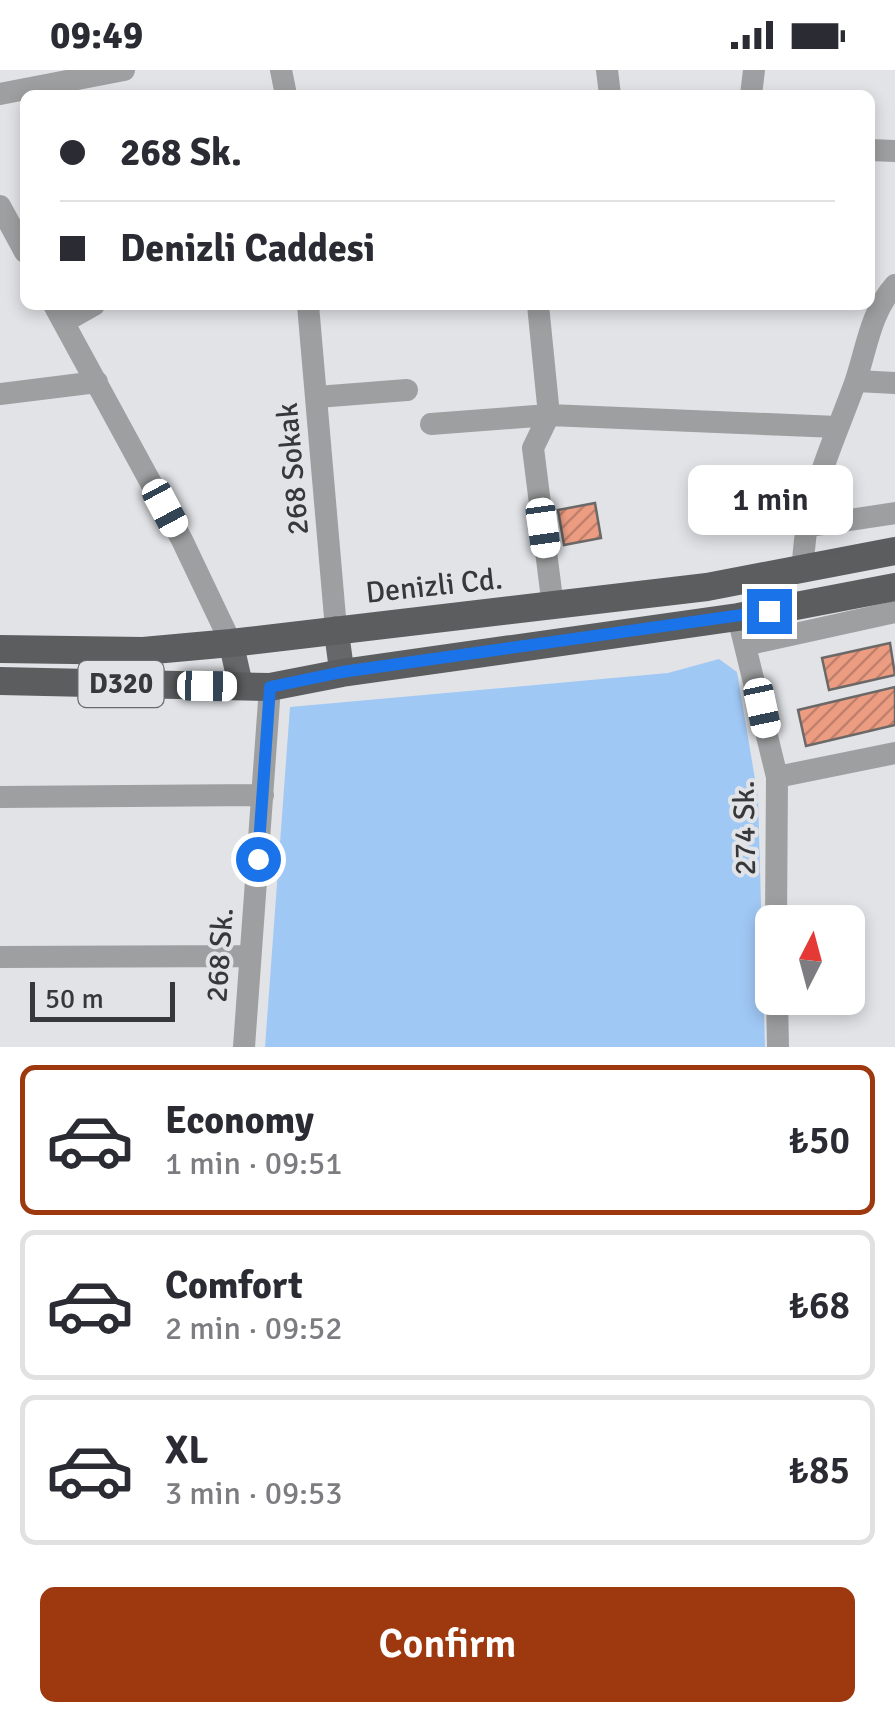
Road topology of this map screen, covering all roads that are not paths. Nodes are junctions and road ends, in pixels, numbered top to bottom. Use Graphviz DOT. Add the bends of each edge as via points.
graph roads {
  1 [pos="124,70"];
  2 [pos="21,90"];
  3 [pos="0,206"];
  4 [pos="20,243"];
  5 [pos="895,284"];
  6 [pos="875,303"];
  7 [pos="308,310"];
  8 [pos="539,310"];
  9 [pos="873,310"];
  10 [pos="59,314"];
  11 [pos="856,381"];
  12 [pos="96,382"];
  13 [pos="895,382"];
  14 [pos="407,390"];
  15 [pos="0,394"];
  16 [pos="317,397"];
  17 [pos="550,415"];
  18 [pos="431,424"];
  19 [pos="837,427"];
  20 [pos="895,513"];
  21 [pos="804,527"];
  22 [pos="895,552"];
  23 [pos="803,567"];
  24 [pos="895,587"];
  25 [pos="553,607"];
  26 [pos="895,612"];
  27 [pos="738,617"];
  28 [pos="336,629"];
  29 [pos="232,642"];
  30 [pos="745,645"];
  31 [pos="0,648"];
  32 [pos="342,672"];
  33 [pos="0,681"];
  34 [pos="241,687"];
  35 [pos="270,687"];
  36 [pos="895,753"];
  37 [pos="777,777"];
  38 [pos="264,795"];
  39 [pos="0,797"];
  40 [pos="776,905"];
  41 [pos="249,956"];
  42 [pos="0,960"];
  43 [pos="777,1015"];
  44 [pos="244,1047"];
  45 [pos="778,1047"];
  1 -- 2 [label="street"];
  3 -- 4 [label="street"];
  5 -- 6 [label="street"];
  7 -- 16 [label="street, 268 Sokak"];
  8 -- 17 [label="street"];
  9 -- 11 [label="street"];
  10 -- 12 [label="street"];
  11 -- 13 [label="street"];
  11 -- 19 [label="street"];
  12 -- 15 [label="street"];
  12 -- 29 [label="street"];
  14 -- 16 [label="street"];
  16 -- 28 [label="street, 268 Sokak"];
  17 -- 18 [label="street"];
  17 -- 19 [label="street"];
  17 -- 25 [label="street" via="533,448"];
  19 -- 21 [label="street"];
  20 -- 21 [label="street"];
  21 -- 23 [label="street"];
  22 -- 23 [label="highway, Denizli Cd."];
  23 -- 25 [label="highway, Denizli Cd."];
  24 -- 27 [label="highway"];
  25 -- 28 [label="highway, Denizli Cd."];
  26 -- 30 [label="street"];
  27 -- 30 [label="street, 274 Sk."];
  27 -- 32 [label="highway"];
  28 -- 29 [label="highway, Denizli Cd."];
  28 -- 32 [label="main road"];
  29 -- 31 [label="highway, D320" via="144,651"];
  29 -- 34 [label="main road"];
  30 -- 37 [label="street, 274 Sk."];
  32 -- 35 [label="highway"];
  33 -- 34 [label="highway, D320"];
  34 -- 35 [label="highway"];
  35 -- 38 [label="street, 268 Sk."];
  36 -- 37 [label="street"];
  37 -- 40 [label="street, 274 Sk."];
  38 -- 39 [label="street"];
  38 -- 41 [label="street, 268 Sk."];
  41 -- 42 [label="street"];
  41 -- 44 [label="street, 268 Sk."];
  43 -- 45 [label="street"];
}
